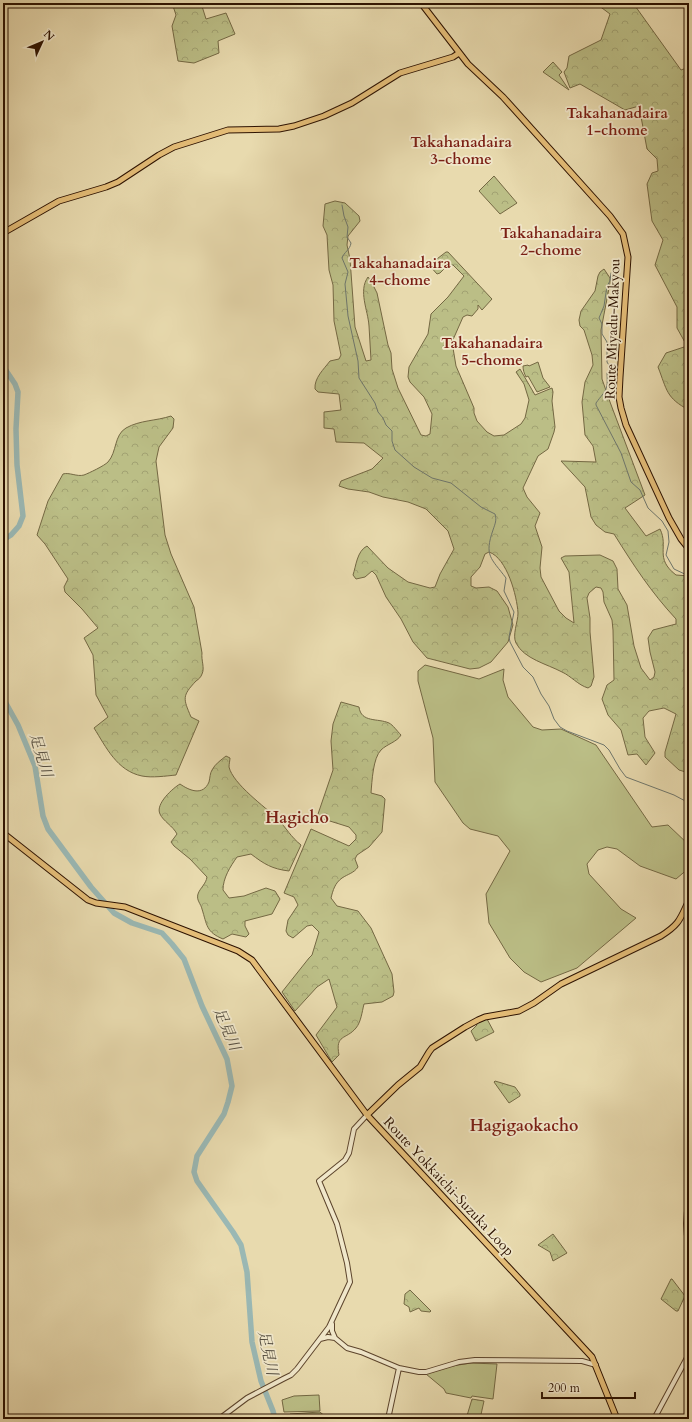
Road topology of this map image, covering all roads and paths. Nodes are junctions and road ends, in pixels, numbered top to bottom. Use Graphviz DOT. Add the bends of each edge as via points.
graph roads {
  1 [pos="421,3"];
  2 [pos="459,53"];
  3 [pos="3,233"];
  4 [pos="689,550"];
  5 [pos="3,833"];
  6 [pos="689,900"];
  7 [pos="367,1115"];
  8 [pos="689,1201"];
  9 [pos="689,1246"];
  10 [pos="333,1320"];
  11 [pos="334,1338"];
  12 [pos="320,1339"];
  13 [pos="689,1354"];
  14 [pos="596,1365"];
  15 [pos="399,1368"];
  16 [pos="219,1419"];
  17 [pos="388,1419"];
  18 [pos="617,1419"];
  19 [pos="654,1419"];
  1 -- 2 [label="main road, Route Miyadu-Makyou"];
  2 -- 3 [label="main road" via="400,73 352,103 294,126 279,129 228,130 174,147 118,182 59,201"];
  2 -- 4 [label="main road, Route Miyadu-Makyou" via="475,72 503,97 610,216 623,234 628,257 620,408 669,518"];
  5 -- 7 [label="main road" via="91,902 125,907 238,951 252,960"];
  6 -- 7 [label="main road, Route Yokkaichi-Suzuka Loop" via="679,922 661,936 561,984 527,1007 511,1014 478,1020 442,1042 429,1052 420,1067"];
  7 -- 10 [label="street" via="354,1129 345,1160 319,1182 337,1224 350,1282"];
  7 -- 14 [label="main road, Route Yokkaichi-Suzuka Loop" via="582,1346"];
  8 -- 9 [label="street" via="686,1220"];
  10 -- 11 [label="street"];
  10 -- 12 [label="street"];
  11 -- 12 [label="street"];
  11 -- 15 [label="street" via="344,1347"];
  12 -- 16 [label="street" via="291,1375 243,1400"];
  13 -- 19 [label="street"];
  14 -- 15 [label="street" via="582,1361 475,1360 459,1362 424,1373"];
  14 -- 18 [label="main road, Route Yokkaichi-Suzuka Loop"];
  15 -- 17 [label="street"];
}
